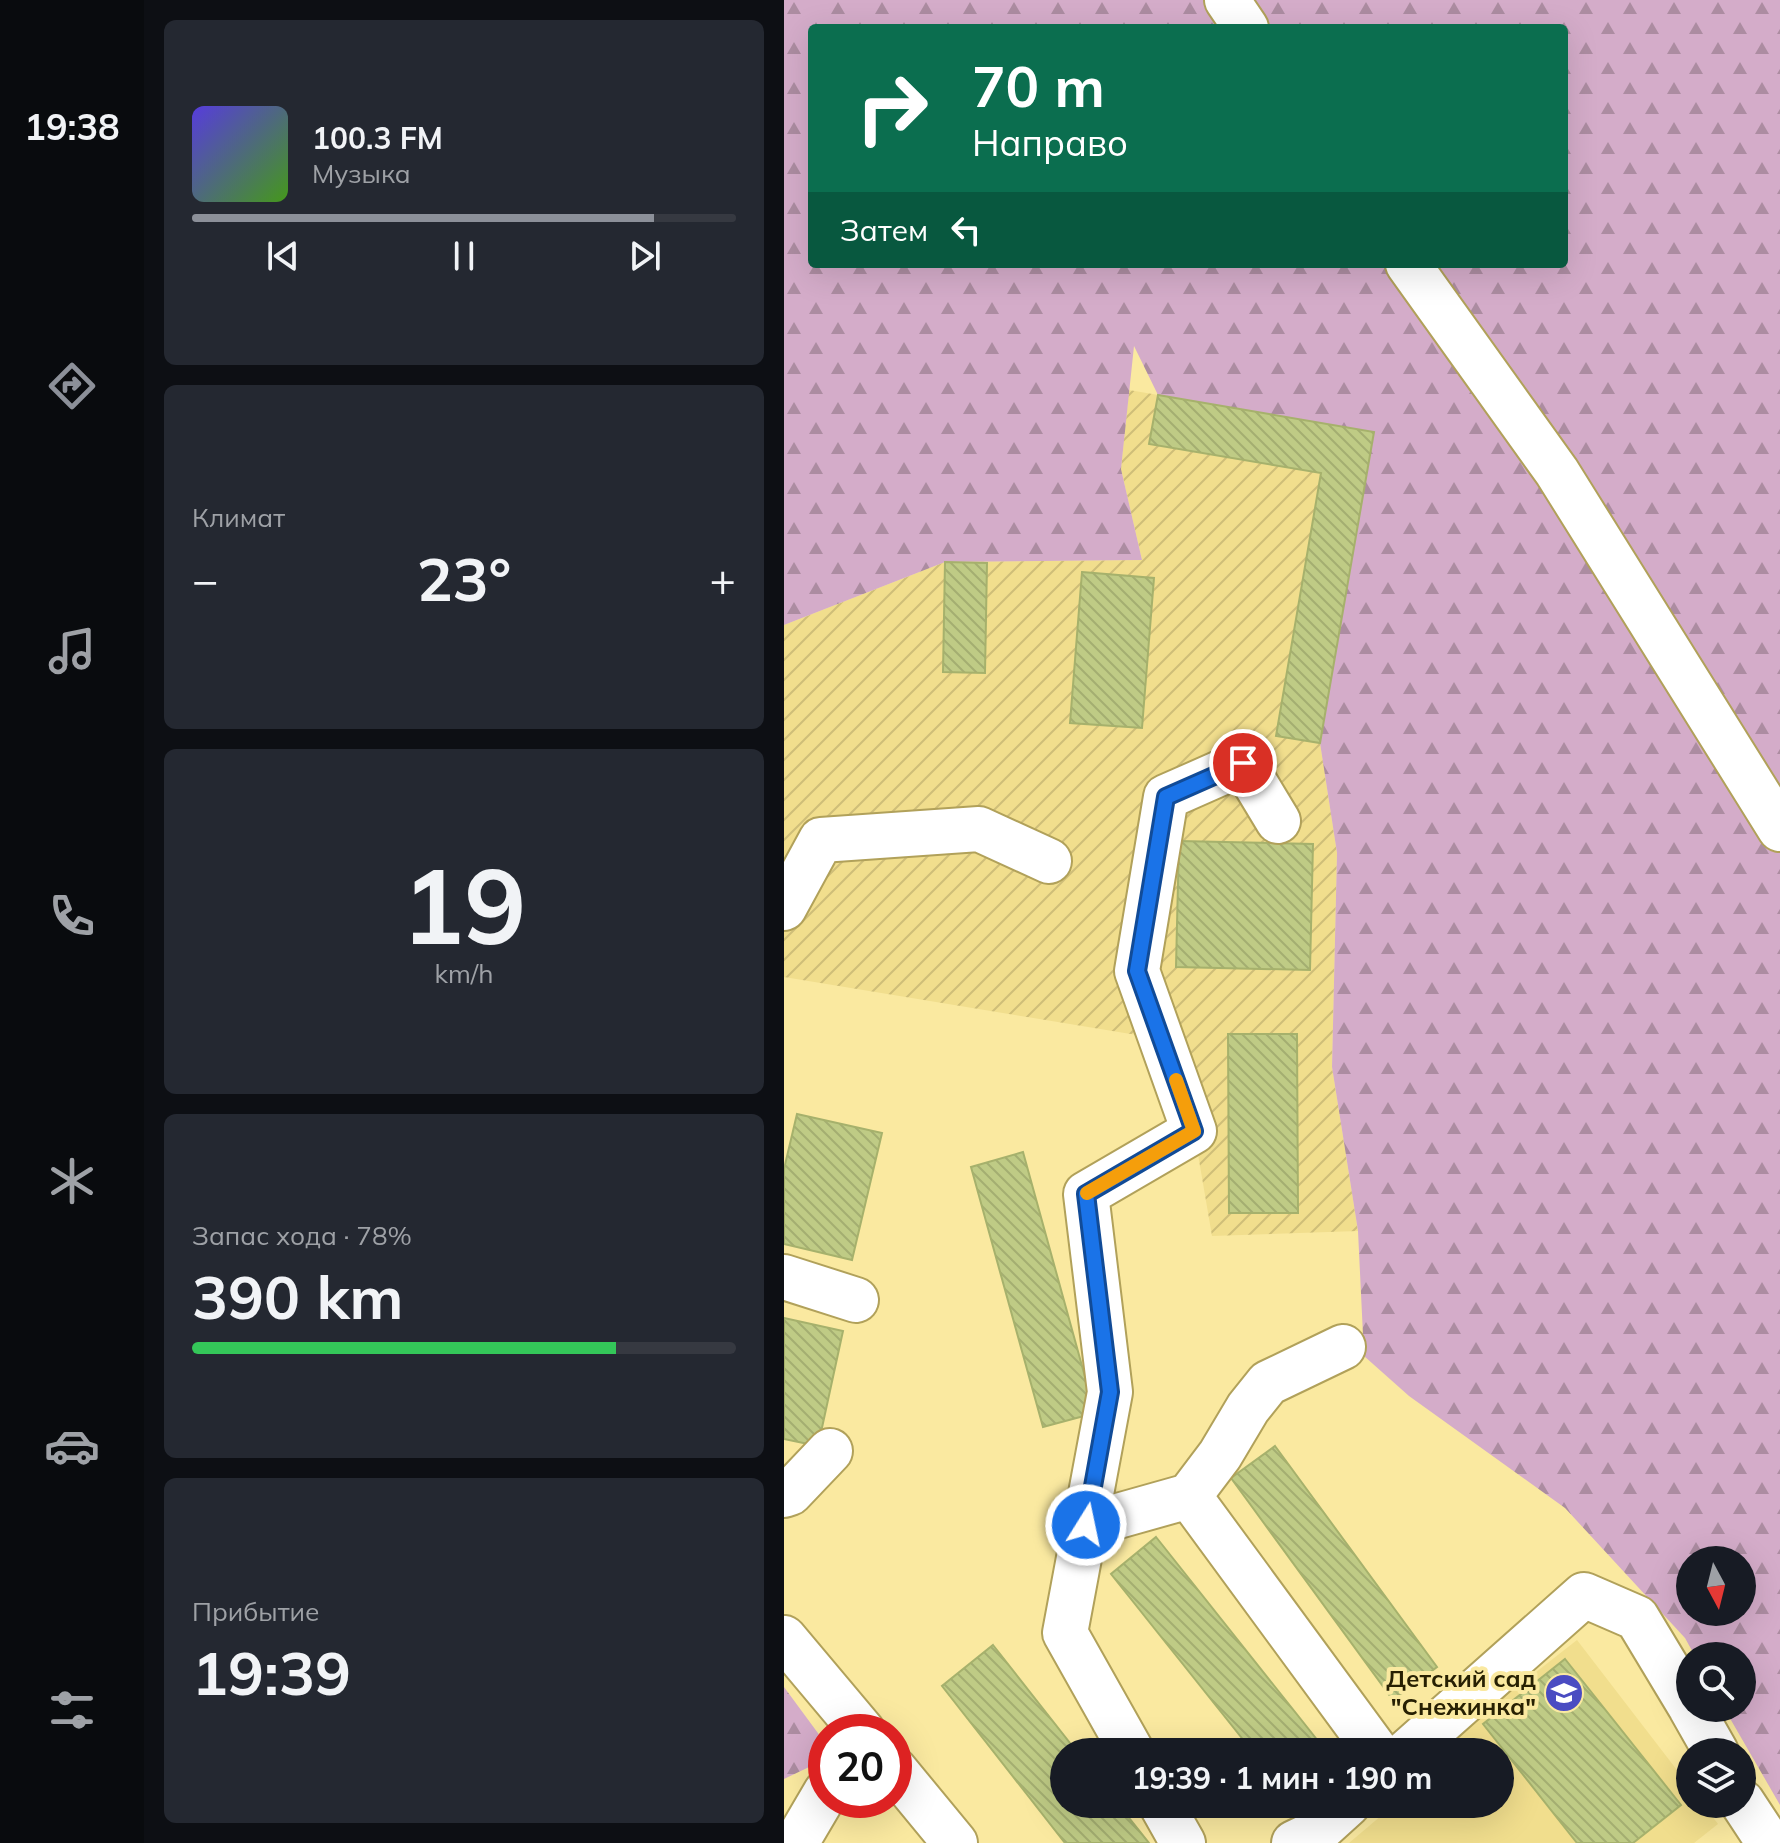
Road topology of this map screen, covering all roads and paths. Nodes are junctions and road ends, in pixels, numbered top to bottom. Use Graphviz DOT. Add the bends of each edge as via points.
graph roads {
  1 [pos="1227,0"];
  2 [pos="1243,24"];
  3 [pos="1411,268"];
  4 [pos="1278,821"];
  5 [pos="1780,829"];
  6 [pos="1049,861"];
  7 [pos="784,908"];
  8 [pos="784,1277"];
  9 [pos="856,1300"];
  10 [pos="1343,1347"];
  11 [pos="830,1451"];
  12 [pos="784,1495"];
  13 [pos="1189,1496"];
  14 [pos="1086,1525"];
  15 [pos="784,1638"];
  16 [pos="1676,1682"];
  17 [pos="847,1714"];
  18 [pos="1124,1738"];
  19 [pos="1367,1738"];
  20 [pos="1423,1738"];
  21 [pos="912,1791"];
  22 [pos="811,1818"];
  23 [pos="1169,1818"];
  24 [pos="1332,1818"];
  25 [pos="1753,1818"];
  26 [pos="796,1843"];
  27 [pos="955,1843"];
  28 [pos="1183,1843"];
  29 [pos="1294,1843"];
  30 [pos="1769,1843"];
  1 -- 2 [label="street"];
  3 -- 5 [label="street" via="1557,472"];
  4 -- 14 [label="street" via="1243,763 1166,797 1137,971 1194,1131 1086,1194 1110,1392"];
  6 -- 7 [label="street" via="979,829 821,840"];
  8 -- 9 [label="street"];
  10 -- 13 [label="street" via="1268,1383"];
  11 -- 12 [label="street"];
  13 -- 14 [label="street"];
  13 -- 19 [label="street"];
  14 -- 18 [label="street" via="1065,1633"];
  15 -- 17 [label="street"];
  16 -- 20 [label="street" via="1637,1618 1584,1595"];
  21 -- 27 [label="street"];
  22 -- 26 [label="street"];
  23 -- 28 [label="street"];
  24 -- 29 [label="street"];
  25 -- 30 [label="street"];
}
